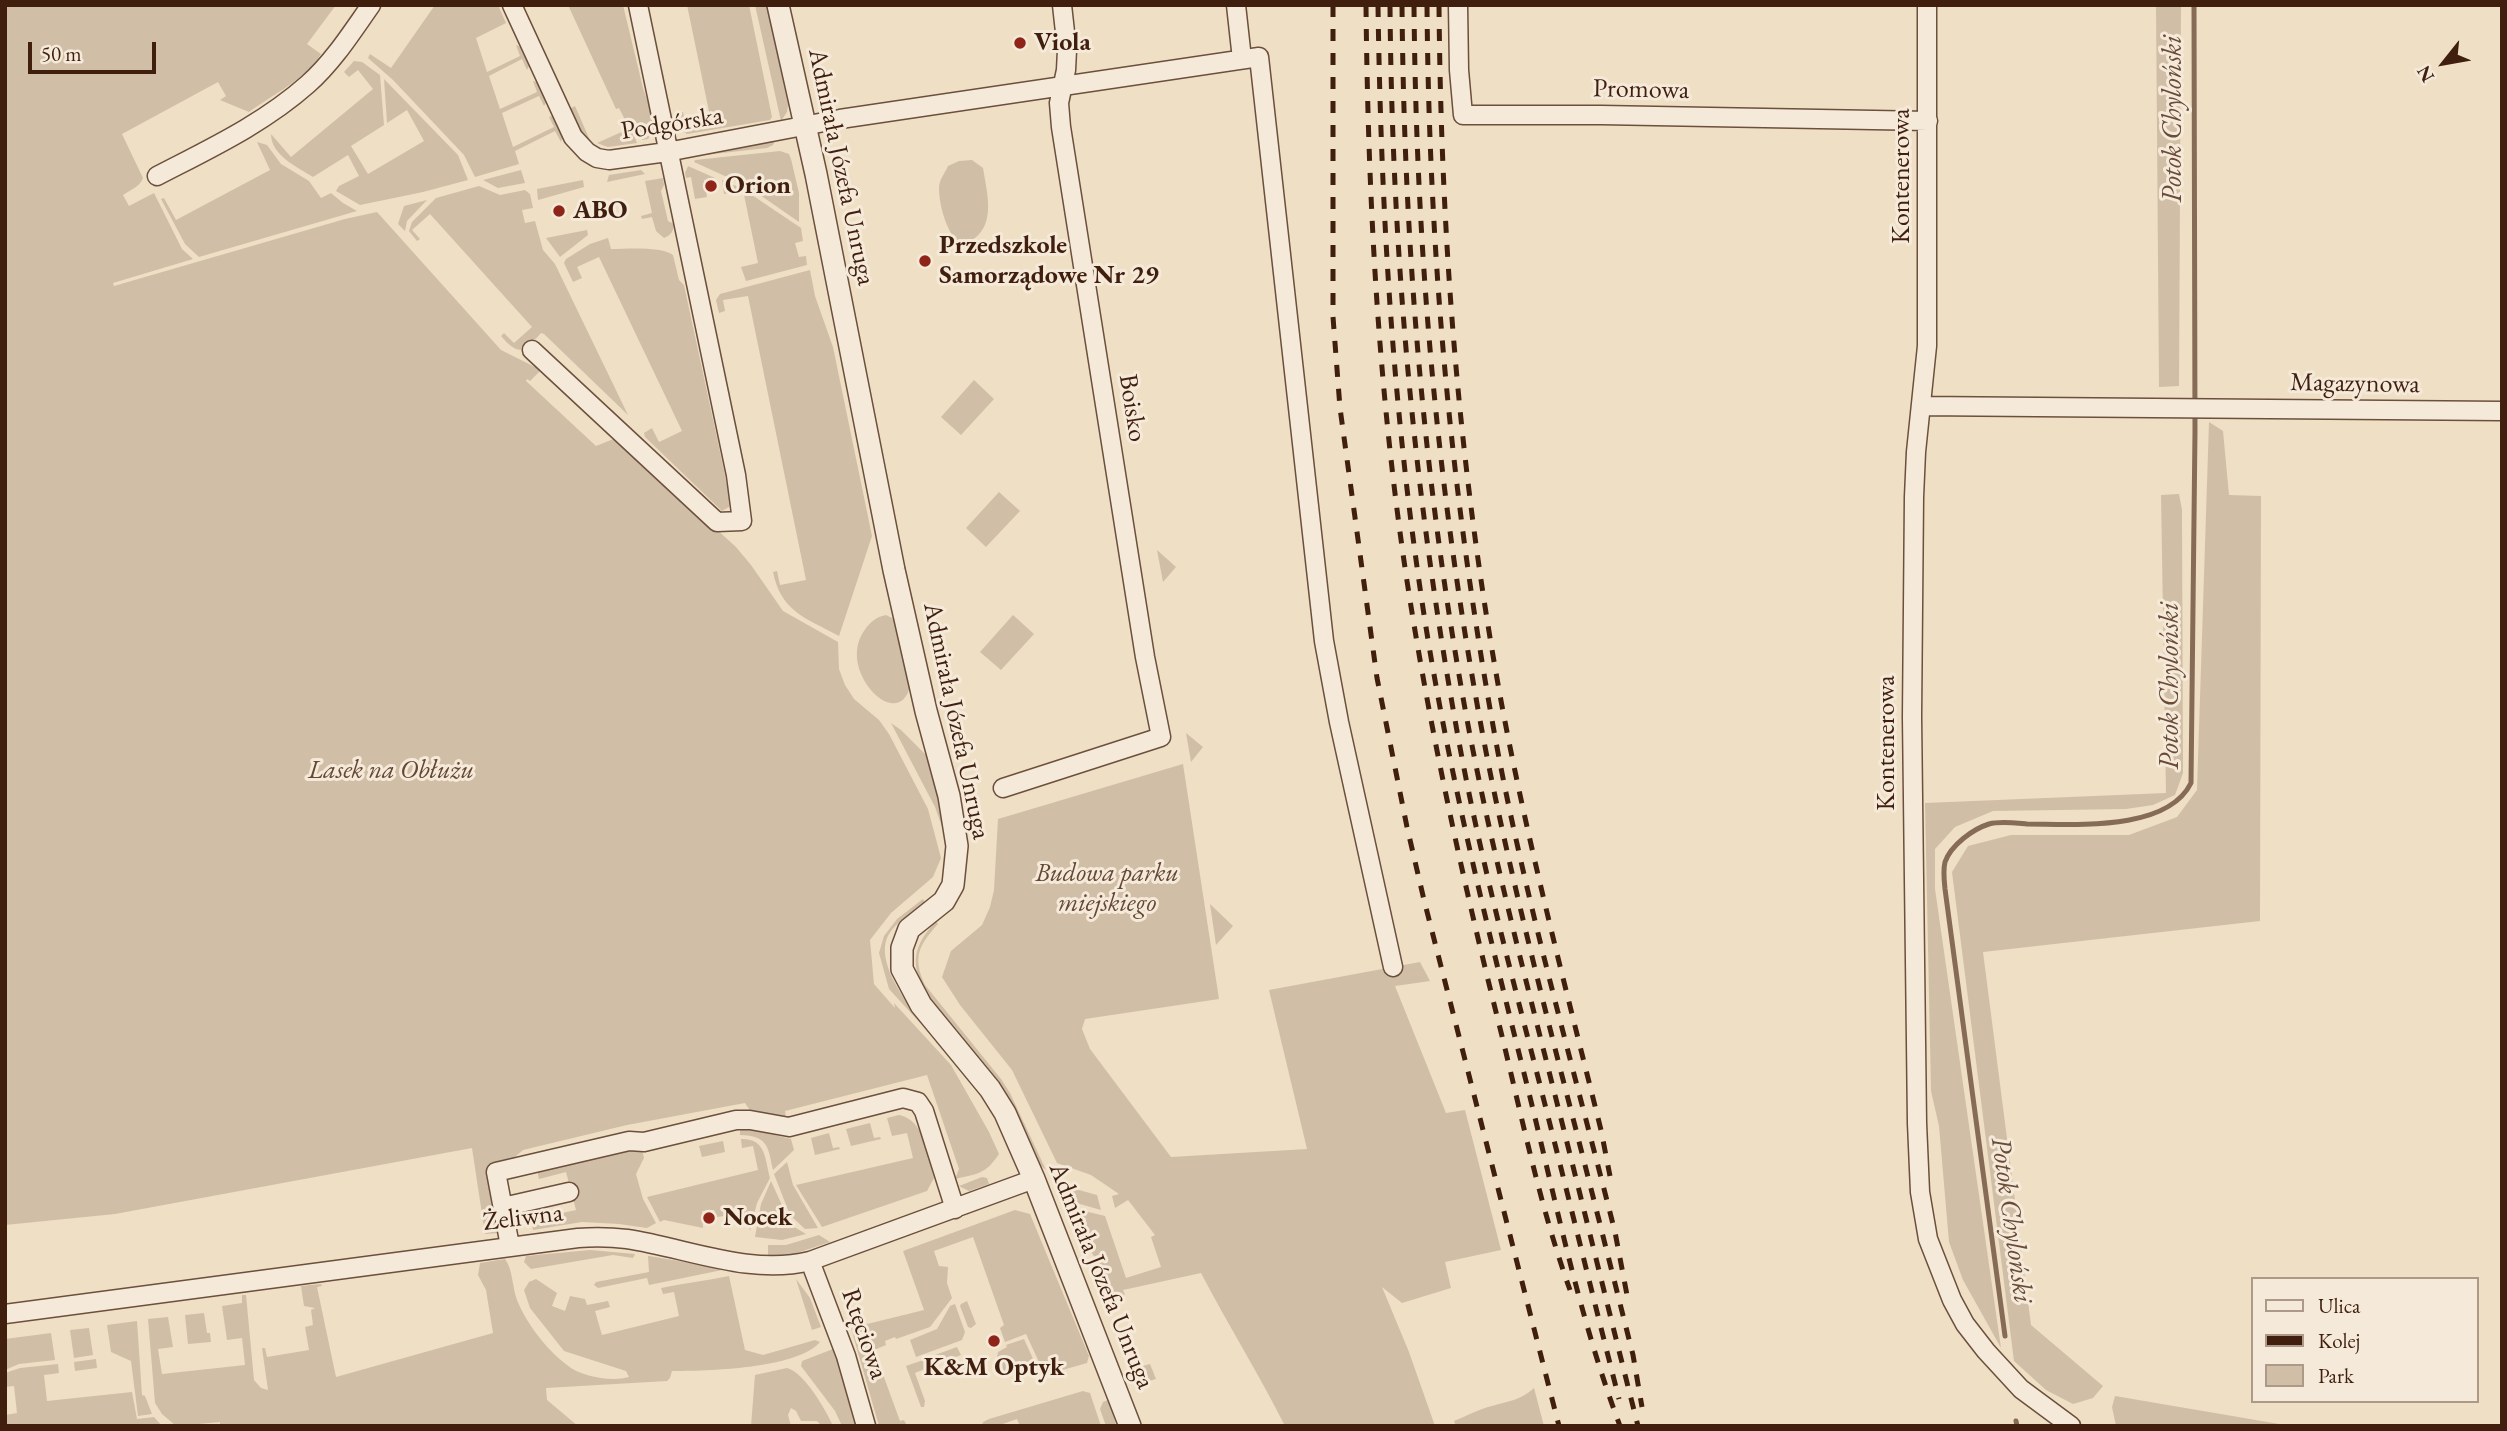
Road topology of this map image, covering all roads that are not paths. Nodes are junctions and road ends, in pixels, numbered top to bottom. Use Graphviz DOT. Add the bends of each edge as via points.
graph roads {
  1 [pos="371,5"];
  2 [pos="512,5"];
  3 [pos="638,5"];
  4 [pos="778,5"];
  5 [pos="1062,5"];
  6 [pos="1236,5"];
  7 [pos="1458,5"];
  8 [pos="1927,5"];
  9 [pos="1242,59"];
  10 [pos="1063,85"];
  11 [pos="1928,121"];
  12 [pos="805,127"];
  13 [pos="667,152"];
  14 [pos="157,176"];
  15 [pos="532,350"];
  16 [pos="1921,406"];
  17 [pos="2502,411"];
  18 [pos="1003,788"];
  19 [pos="1393,967"];
  20 [pos="1034,1179"];
  21 [pos="569,1192"];
  22 [pos="503,1207"];
  23 [pos="955,1209"];
  24 [pos="510,1246"];
  25 [pos="810,1261"];
  26 [pos="5,1314"];
  27 [pos="866,1426"];
  28 [pos="1130,1426"];
  29 [pos="2071,1426"];
  1 -- 14 [label="street" via="327,63 282,105 247,129"];
  2 -- 13 [label="street, Podgórska" via="580,146 609,160"];
  3 -- 13 [label="street"];
  4 -- 12 [label="street, Admirała Józefa Unruga"];
  5 -- 10 [label="street, Boisko" via="1067,50"];
  6 -- 9 [label="street"];
  7 -- 11 [label="street, Promowa" via="1463,115"];
  8 -- 11 [label="street, Kontenerowa"];
  9 -- 10 [label="street"];
  9 -- 19 [label="street" via="1259,57 1324,641"];
  10 -- 12 [label="street"];
  10 -- 18 [label="street, Boisko" via="1060,127 1161,737"];
  11 -- 16 [label="street, Kontenerowa" via="1927,346"];
  12 -- 13 [label="street, Podgórska"];
  12 -- 20 [label="street, Admirała Józefa Unruga" via="894,570 957,846 953,885 944,901 909,929 902,948 902,968 921,1006 990,1089"];
  13 -- 15 [label="street" via="742,521 717,522"];
  16 -- 17 [label="street, Magazynowa"];
  16 -- 29 [label="street, Kontenerowa" via="1914,497 1913,717 1917,1123 1923,1216 1939,1269 1965,1324 2021,1389"];
  20 -- 23 [label="street, Żeliwna"];
  20 -- 28 [label="street, Admirała Józefa Unruga"];
  21 -- 22 [label="street"];
  22 -- 23 [label="street" via="496,1172 736,1120 789,1127 903,1098 918,1101 924,1111"];
  22 -- 24 [label="street"];
  23 -- 25 [label="street, Żeliwna"];
  24 -- 25 [label="street, Żeliwna" via="610,1237 758,1265"];
  24 -- 26 [label="street, Żeliwna"];
  25 -- 27 [label="street, Rtęciowa" via="846,1356"];
}
